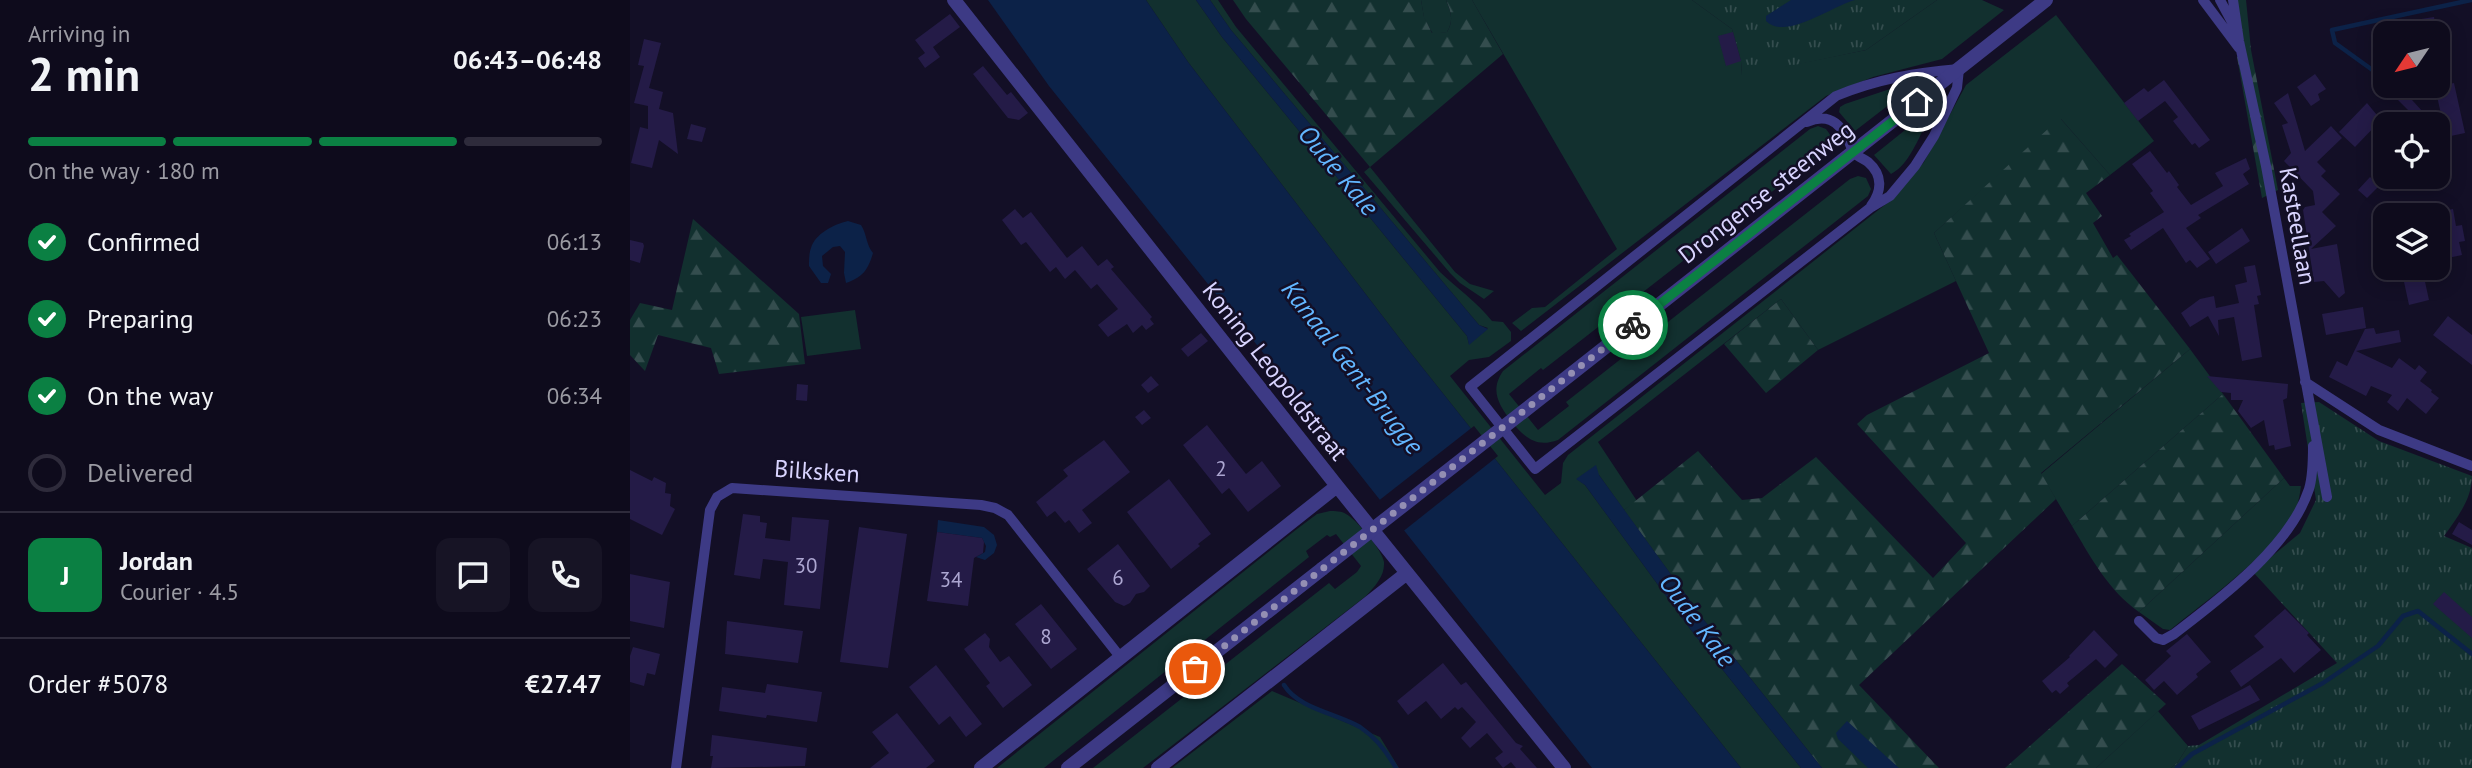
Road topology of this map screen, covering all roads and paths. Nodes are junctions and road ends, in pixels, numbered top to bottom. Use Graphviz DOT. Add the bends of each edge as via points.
graph roads {
  1 [pos="954,0"];
  2 [pos="2046,0"];
  3 [pos="2203,0"];
  4 [pos="2220,0"];
  5 [pos="2234,0"];
  6 [pos="2238,34"];
  7 [pos="2241,50"];
  8 [pos="1959,69"];
  9 [pos="1804,123"];
  10 [pos="1853,152"];
  11 [pos="1870,208"];
  12 [pos="2305,382"];
  13 [pos="2314,426"];
  14 [pos="2472,467"];
  15 [pos="1337,486"];
  16 [pos="2327,496"];
  17 [pos="1407,573"];
  18 [pos="2138,621"];
  19 [pos="1121,658"];
  20 [pos="676,768"];
  21 [pos="981,768"];
  22 [pos="1068,768"];
  23 [pos="1158,768"];
  24 [pos="1564,768"];
  1 -- 15 [label="street, Koning Leopoldstraat"];
  2 -- 8 [label="street, Drongense steenweg"];
  3 -- 7 [label="street"];
  4 -- 6 [label="street, Kasteellaan"];
  5 -- 6 [label="street, Kasteellaan"];
  6 -- 7 [label="street, Kasteellaan"];
  7 -- 12 [label="street, Kasteellaan"];
  8 -- 9 [label="street" via="1900,75 1862,85 1836,96"];
  8 -- 10 [label="street, Drongense steenweg"];
  8 -- 11 [label="street" via="1957,88 1915,166 1890,196"];
  9 -- 10 [label="street" via="1814,118 1834,121"];
  9 -- 11 [label="street" via="1470,387 1535,469"];
  10 -- 11 [label="street" via="1875,169 1879,178 1880,188"];
  10 -- 22 [label="street, Drongense steenweg, bridge"];
  12 -- 13 [label="street, Kasteellaan"];
  12 -- 14 [label="street" via="2379,430"];
  13 -- 16 [label="street, Kasteellaan"];
  13 -- 18 [label="street, Kasteellaan" via="2309,488 2295,520 2276,544 2174,634 2156,638"];
  15 -- 17 [label="street, Koning Leopoldstraat"];
  15 -- 19 [label="street"];
  17 -- 23 [label="street"];
  17 -- 24 [label="street, Koning Leopoldstraat"];
  19 -- 20 [label="street, Bilksken" via="1008,516 995,508 732,488 717,497 710,510"];
  19 -- 21 [label="street"];
}
